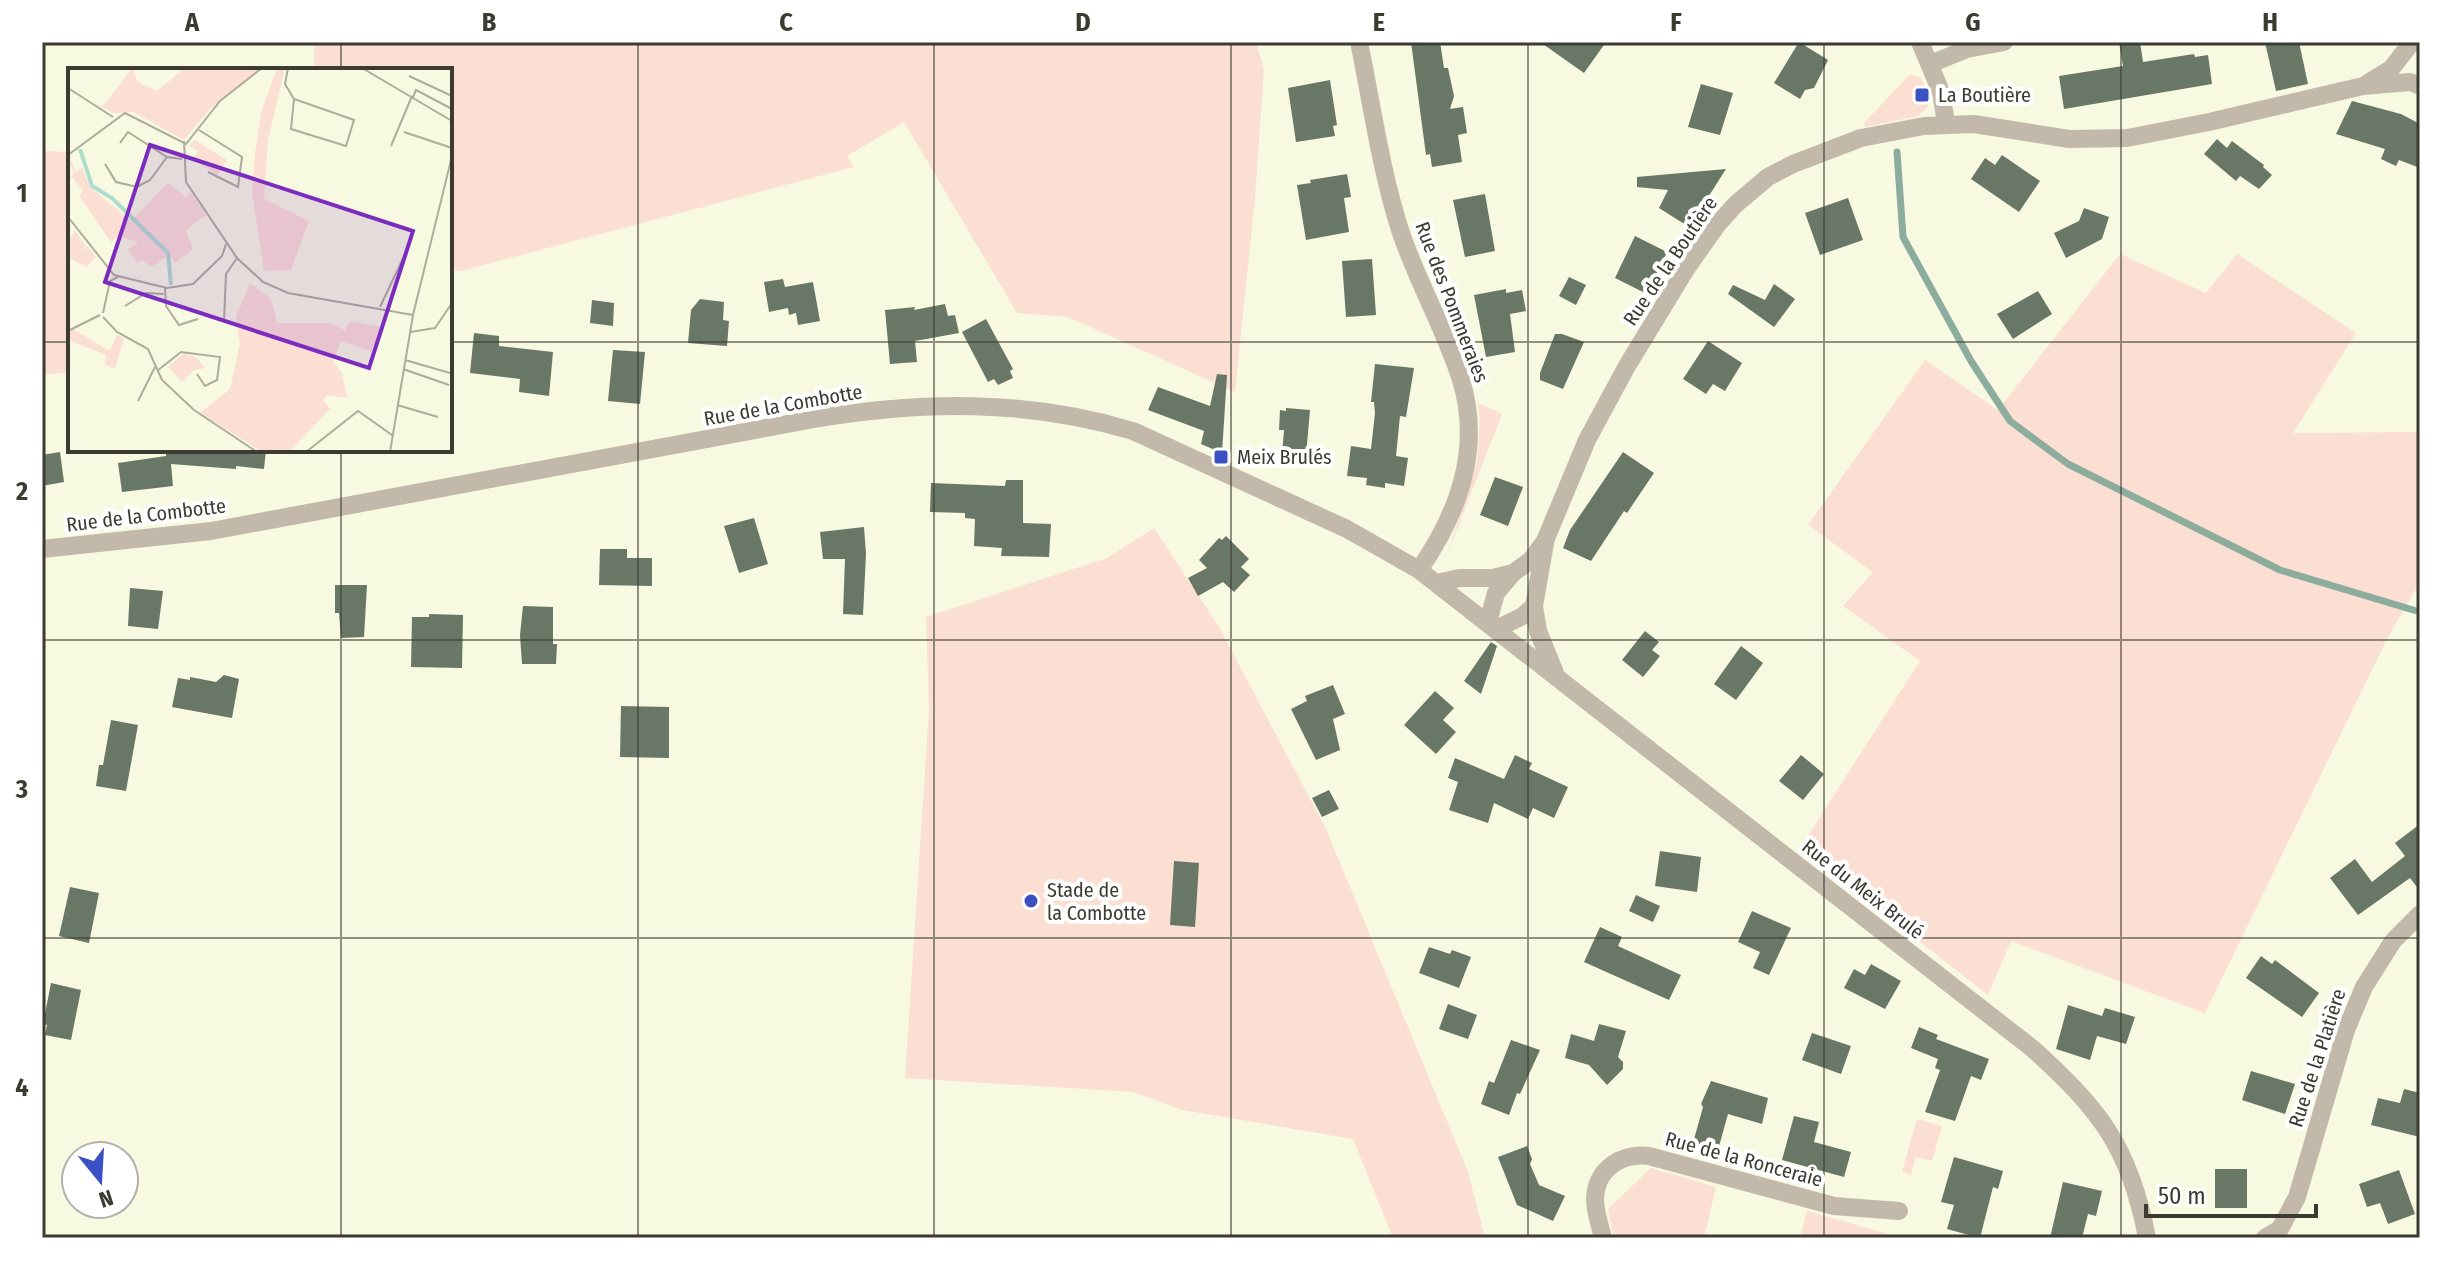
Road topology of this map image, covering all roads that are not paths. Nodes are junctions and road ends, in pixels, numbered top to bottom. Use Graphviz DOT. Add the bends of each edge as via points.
graph roads {
  1 [pos="1359,42"];
  2 [pos="1920,42"];
  3 [pos="2004,42"];
  4 [pos="2412,42"];
  5 [pos="1930,64"];
  6 [pos="2415,84"];
  7 [pos="2363,86"];
  8 [pos="1946,123"];
  9 [pos="1545,541"];
  10 [pos="42,549"];
  11 [pos="1419,570"];
  12 [pos="1513,573"];
  13 [pos="1437,583"];
  14 [pos="1534,606"];
  15 [pos="1492,626"];
  16 [pos="1558,678"];
  17 [pos="2420,914"];
  18 [pos="1899,1211"];
  19 [pos="2278,1235"];
  20 [pos="1603,1238"];
  21 [pos="2147,1238"];
  1 -- 11 [label="street, Rue des Pommeraies" via="1400,230 1453,357 1465,400 1467,467 1441,536"];
  2 -- 5 [label="street"];
  3 -- 5 [label="street"];
  4 -- 7 [label="street" via="2391,69"];
  5 -- 8 [label="street"];
  6 -- 7 [label="street, Rue de la Boutière"];
  7 -- 8 [label="street, Rue de la Boutière" via="2127,138 2069,139"];
  8 -- 9 [label="street, Rue de la Boutière" via="1830,148 1768,177 1736,204 1686,269 1627,366 1587,440"];
  9 -- 12 [label="street, Rue de la Boutière"];
  9 -- 14 [label="street, Rue de la Boutière"];
  10 -- 11 [label="street, Rue de la Combotte" via="242,526 832,416 972,405 1060,414 1133,431 1347,529"];
  11 -- 13 [label="street, Rue de la Combotte"];
  12 -- 13 [label="street"];
  12 -- 15 [label="street, Rue de la Boutière" via="1496,593"];
  13 -- 15 [label="street, Rue de la Combotte"];
  14 -- 15 [label="street" via="1523,616"];
  14 -- 16 [label="street, Rue de la Boutière" via="1542,643"];
  15 -- 16 [label="street, Rue du Meix Brulé"];
  16 -- 21 [label="street, Rue du Meix Brulé" via="2033,1049 2073,1086 2101,1117 2120,1150"];
  17 -- 19 [label="street, Rue de la Platière" via="2393,941 2364,987 2346,1030 2297,1197"];
  18 -- 20 [label="street, Rue de la Ronceraie" via="1834,1206 1649,1156 1628,1156 1599,1180 1595,1201"];
}
